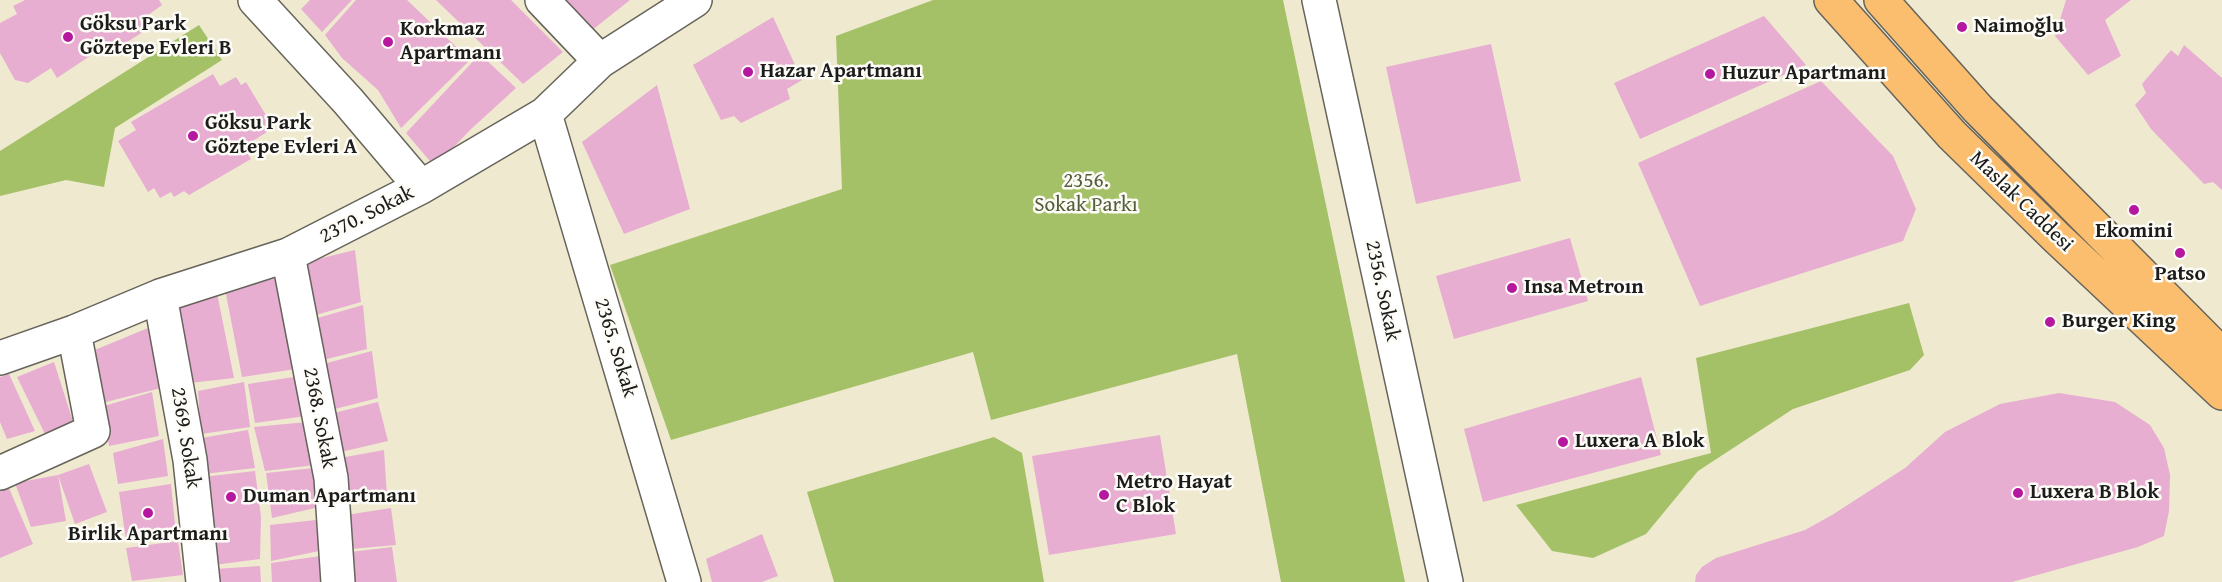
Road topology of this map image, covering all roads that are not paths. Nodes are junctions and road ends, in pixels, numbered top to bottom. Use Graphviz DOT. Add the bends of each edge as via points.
graph roads {
  1 [pos="255,0"];
  2 [pos="542,0"];
  3 [pos="695,0"];
  4 [pos="1319,0"];
  5 [pos="1831,0"];
  6 [pos="1881,0"];
  7 [pos="600,61"];
  8 [pos="545,114"];
  9 [pos="421,187"];
  10 [pos="288,255"];
  11 [pos="160,296"];
  12 [pos="74,332"];
  13 [pos="2222,356"];
  14 [pos="0,358"];
  15 [pos="2222,393"];
  16 [pos="0,473"];
  17 [pos="203,582"];
  18 [pos="339,582"];
  19 [pos="684,582"];
  20 [pos="1446,582"];
  1 -- 9 [label="street"];
  2 -- 7 [label="street"];
  3 -- 7 [label="street, 2370. Sokak"];
  4 -- 20 [label="street, 2356. Sokak"];
  5 -- 15 [label="main road, Maslak Caddesi" via="1952,135"];
  6 -- 13 [label="main road, Maslak Caddesi" via="1978,110"];
  7 -- 8 [label="street, 2370. Sokak"];
  8 -- 9 [label="street, 2370. Sokak"];
  8 -- 19 [label="street, 2365. Sokak"];
  9 -- 10 [label="street, 2370. Sokak"];
  10 -- 11 [label="street, 2370. Sokak"];
  10 -- 18 [label="street, 2368. Sokak" via="331,478"];
  11 -- 12 [label="street, 2370. Sokak"];
  11 -- 17 [label="street, 2369. Sokak" via="190,460"];
  12 -- 14 [label="street, 2370. Sokak"];
  12 -- 16 [label="street" via="93,431"];
}
